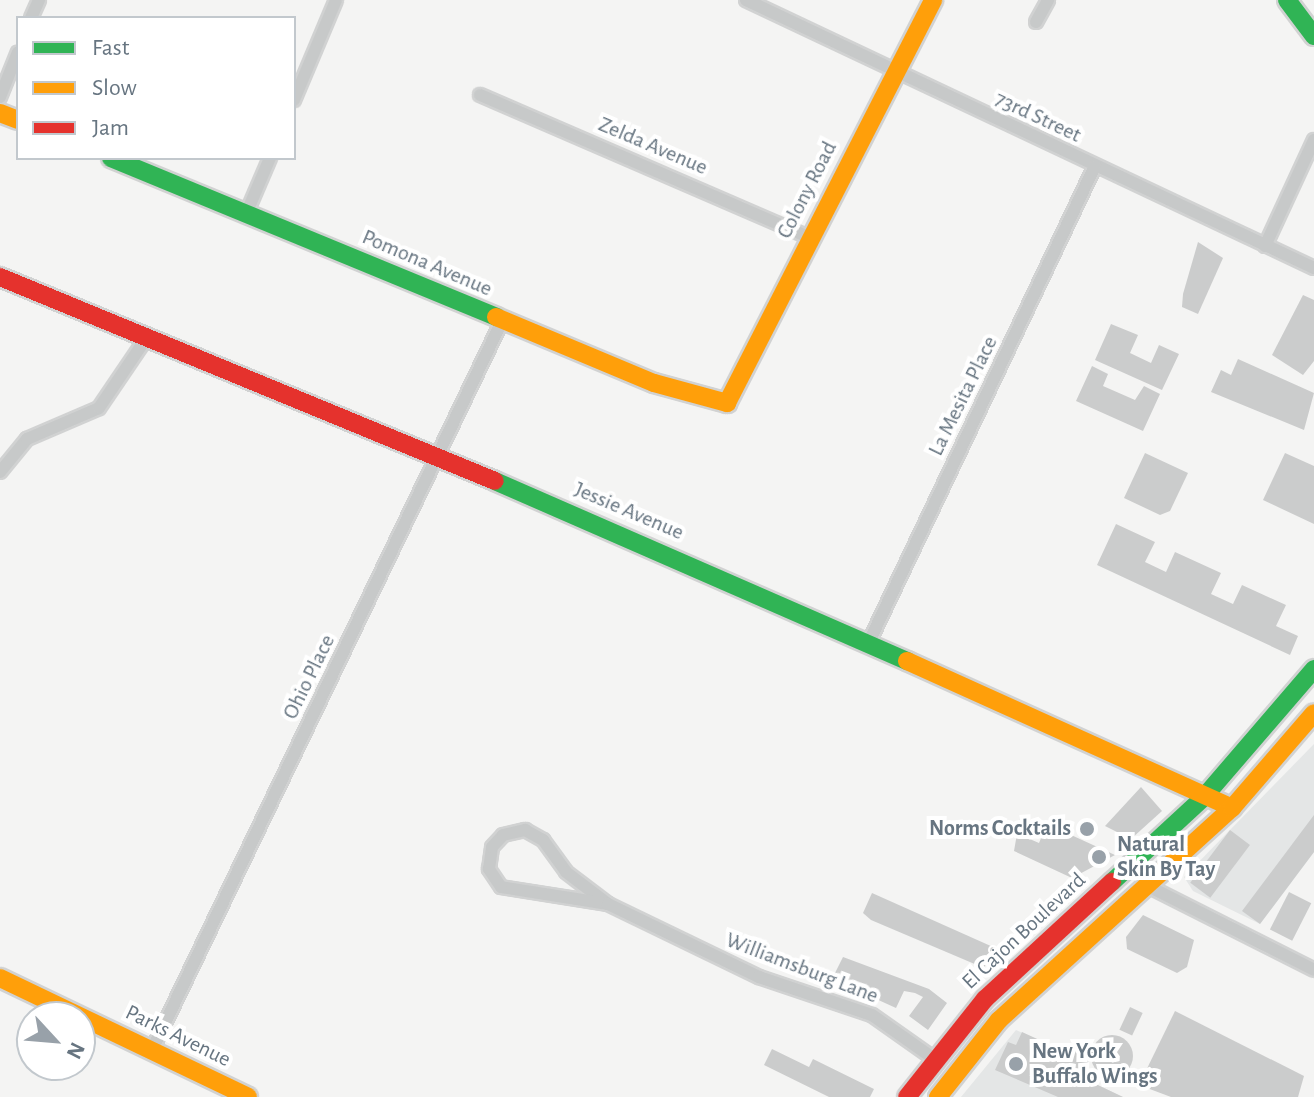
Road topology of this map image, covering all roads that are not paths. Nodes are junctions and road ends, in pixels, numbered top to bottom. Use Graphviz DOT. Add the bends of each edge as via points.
graph roads {
  1 [pos="336,0"];
  2 [pos="746,0"];
  3 [pos="933,0"];
  4 [pos="1048,0"];
  5 [pos="1287,0"];
  6 [pos="1036,22"];
  7 [pos="1314,36"];
  8 [pos="16,57"];
  9 [pos="895,71"];
  10 [pos="296,95"];
  11 [pos="480,95"];
  12 [pos="0,97"];
  13 [pos="1314,140"];
  14 [pos="116,160"];
  15 [pos="269,160"];
  16 [pos="1095,166"];
  17 [pos="246,214"];
  18 [pos="810,238"];
  19 [pos="1265,246"];
  20 [pos="1314,268"];
  21 [pos="0,277"];
  22 [pos="502,321"];
  23 [pos="147,337"];
  24 [pos="727,403"];
  25 [pos="437,456"];
  26 [pos="0,471"];
  27 [pos="868,644"];
  28 [pos="1314,669"];
  29 [pos="1314,713"];
  30 [pos="1204,797"];
  31 [pos="1232,808"];
  32 [pos="1146,885"];
  33 [pos="608,904"];
  34 [pos="1314,970"];
  35 [pos="0,978"];
  36 [pos="152,1050"];
  37 [pos="933,1058"];
  38 [pos="248,1097"];
  39 [pos="907,1097"];
  40 [pos="936,1097"];
  1 -- 10 [label="street"];
  2 -- 9 [label="street, 73rd Street"];
  3 -- 9 [label="street, Colony Road"];
  4 -- 6 [label="street"];
  5 -- 7 [label="street"];
  8 -- 12 [label="street"];
  9 -- 16 [label="street, 73rd Street"];
  9 -- 18 [label="street, Colony Road"];
  11 -- 18 [label="street, Zelda Avenue"];
  13 -- 19 [label="street"];
  14 -- 17 [label="street, Pomona Avenue"];
  15 -- 17 [label="street"];
  16 -- 19 [label="street, 73rd Street"];
  16 -- 27 [label="street, La Mesita Place"];
  17 -- 22 [label="street, Pomona Avenue"];
  18 -- 24 [label="street, Colony Road"];
  19 -- 20 [label="street, 73rd Street"];
  21 -- 23 [label="street, Jessie Avenue"];
  22 -- 24 [label="street, Pomona Avenue" via="660,385"];
  22 -- 25 [label="street, Ohio Place"];
  23 -- 25 [label="street, Jessie Avenue"];
  23 -- 26 [label="street" via="99,408 27,439"];
  25 -- 27 [label="street, Jessie Avenue"];
  25 -- 36 [label="street, Ohio Place"];
  27 -- 30 [label="street, Jessie Avenue"];
  28 -- 30 [label="street, El Cajon Boulevard"];
  29 -- 31 [label="street"];
  30 -- 31 [label="street, Jessie Avenue"];
  30 -- 37 [label="street, El Cajon Boulevard" via="985,999"];
  31 -- 32 [label="street"];
  32 -- 34 [label="street"];
  32 -- 40 [label="street" via="999,1020"];
  33 -- 33 [label="street, Williamsburg Lane" via="525,830 503,835 492,847 489,869 508,891"];
  33 -- 37 [label="street, Williamsburg Lane" via="759,977 872,1015"];
  35 -- 36 [label="street, Parks Avenue"];
  36 -- 38 [label="street, Parks Avenue"];
  37 -- 39 [label="street, El Cajon Boulevard"];
  37 -- 40 [label="street"];
}
